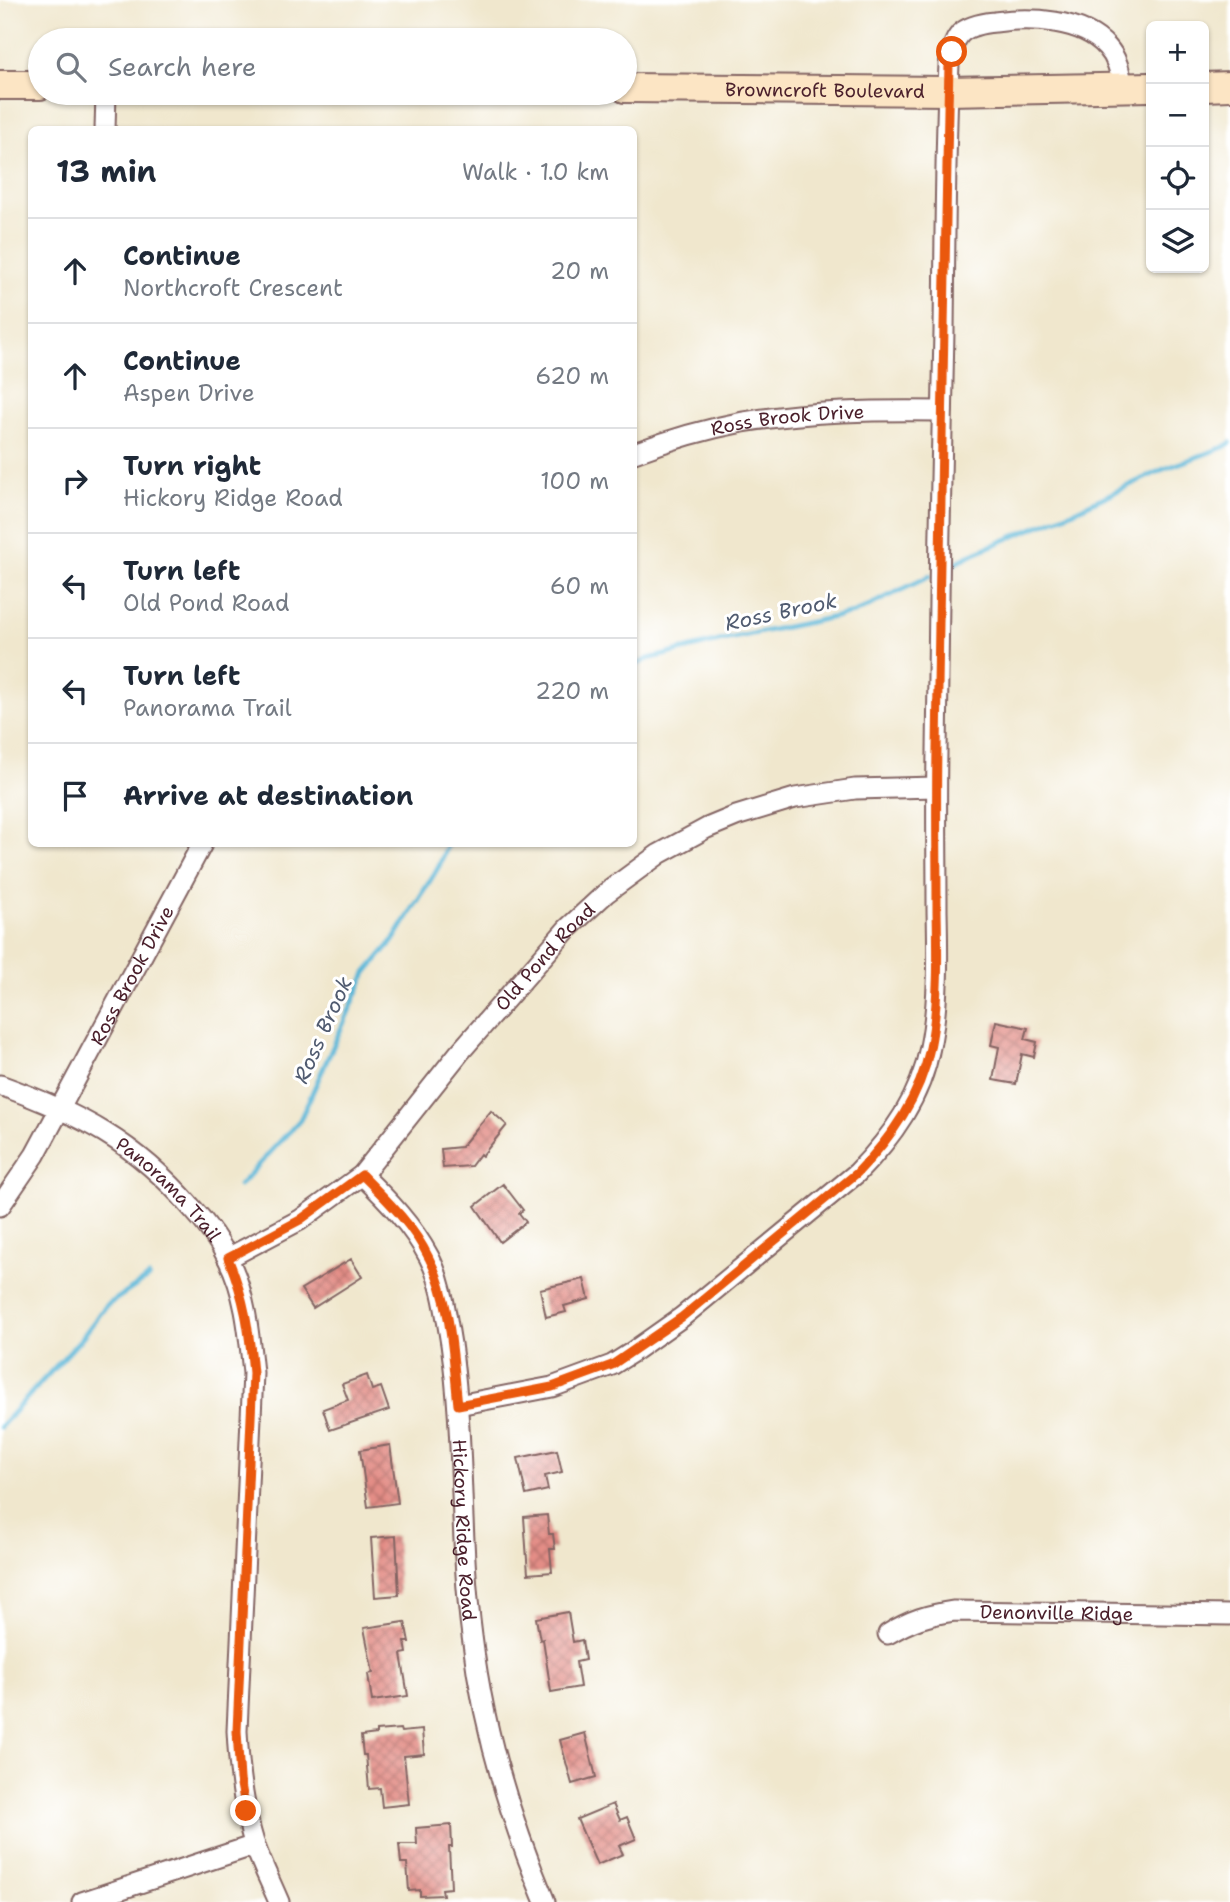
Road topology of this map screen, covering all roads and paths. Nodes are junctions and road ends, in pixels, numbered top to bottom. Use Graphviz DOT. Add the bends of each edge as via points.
graph roads {
  1 [pos="0,85"];
  2 [pos="28,85"];
  3 [pos="1230,86"];
  4 [pos="1123,87"];
  5 [pos="1146,87"];
  6 [pos="1209,87"];
  7 [pos="637,88"];
  8 [pos="948,91"];
  9 [pos="106,105"];
  10 [pos="105,126"];
  11 [pos="943,411"];
  12 [pos="637,452"];
  13 [pos="936,787"];
  14 [pos="196,847"];
  15 [pos="0,1085"];
  16 [pos="60,1108"];
  17 [pos="362,1175"];
  18 [pos="0,1206"];
  19 [pos="228,1258"];
  20 [pos="458,1405"];
  21 [pos="1230,1615"];
  22 [pos="888,1634"];
  23 [pos="255,1845"];
  24 [pos="82,1902"];
  25 [pos="279,1902"];
  26 [pos="545,1902"];
  1 -- 2 [label="main road"];
  3 -- 6 [label="main road"];
  4 -- 5 [label="main road, Browncroft Boulevard"];
  4 -- 8 [label="main road, Browncroft Boulevard"];
  4 -- 8 [label="street" via="1114,55 1105,45 1062,23 1024,19 985,23 960,34 951,55"];
  7 -- 8 [label="main road, Browncroft Boulevard"];
  8 -- 11 [label="street"];
  9 -- 10 [label="street"];
  11 -- 12 [label="street, Ross Brook Drive" via="866,410 744,422"];
  11 -- 13 [label="street"];
  13 -- 17 [label="street, Old Pond Road" via="855,789 766,806 708,828 659,854 606,893 568,929 459,1053"];
  13 -- 20 [label="street" via="938,936 930,1047 911,1103 875,1155 682,1317 612,1365 552,1387"];
  14 -- 16 [label="street, Ross Brook Drive"];
  15 -- 16 [label="street, Panorama Trail"];
  16 -- 18 [label="street, Ross Brook Drive"];
  16 -- 19 [label="street, Panorama Trail" via="141,1156 198,1214"];
  17 -- 19 [label="street, Old Pond Road" via="300,1220"];
  17 -- 20 [label="street, Hickory Ridge Road" via="397,1210 430,1258 445,1304"];
  19 -- 23 [label="street, Panorama Trail" via="249,1325 253,1373 237,1731 240,1779"];
  20 -- 26 [label="street, Hickory Ridge Road" via="470,1620 479,1687 499,1772"];
  21 -- 22 [label="street, Denonville Ridge" via="954,1611 911,1620"];
  23 -- 24 [label="street"];
  23 -- 25 [label="street, Panorama Trail"];
}
